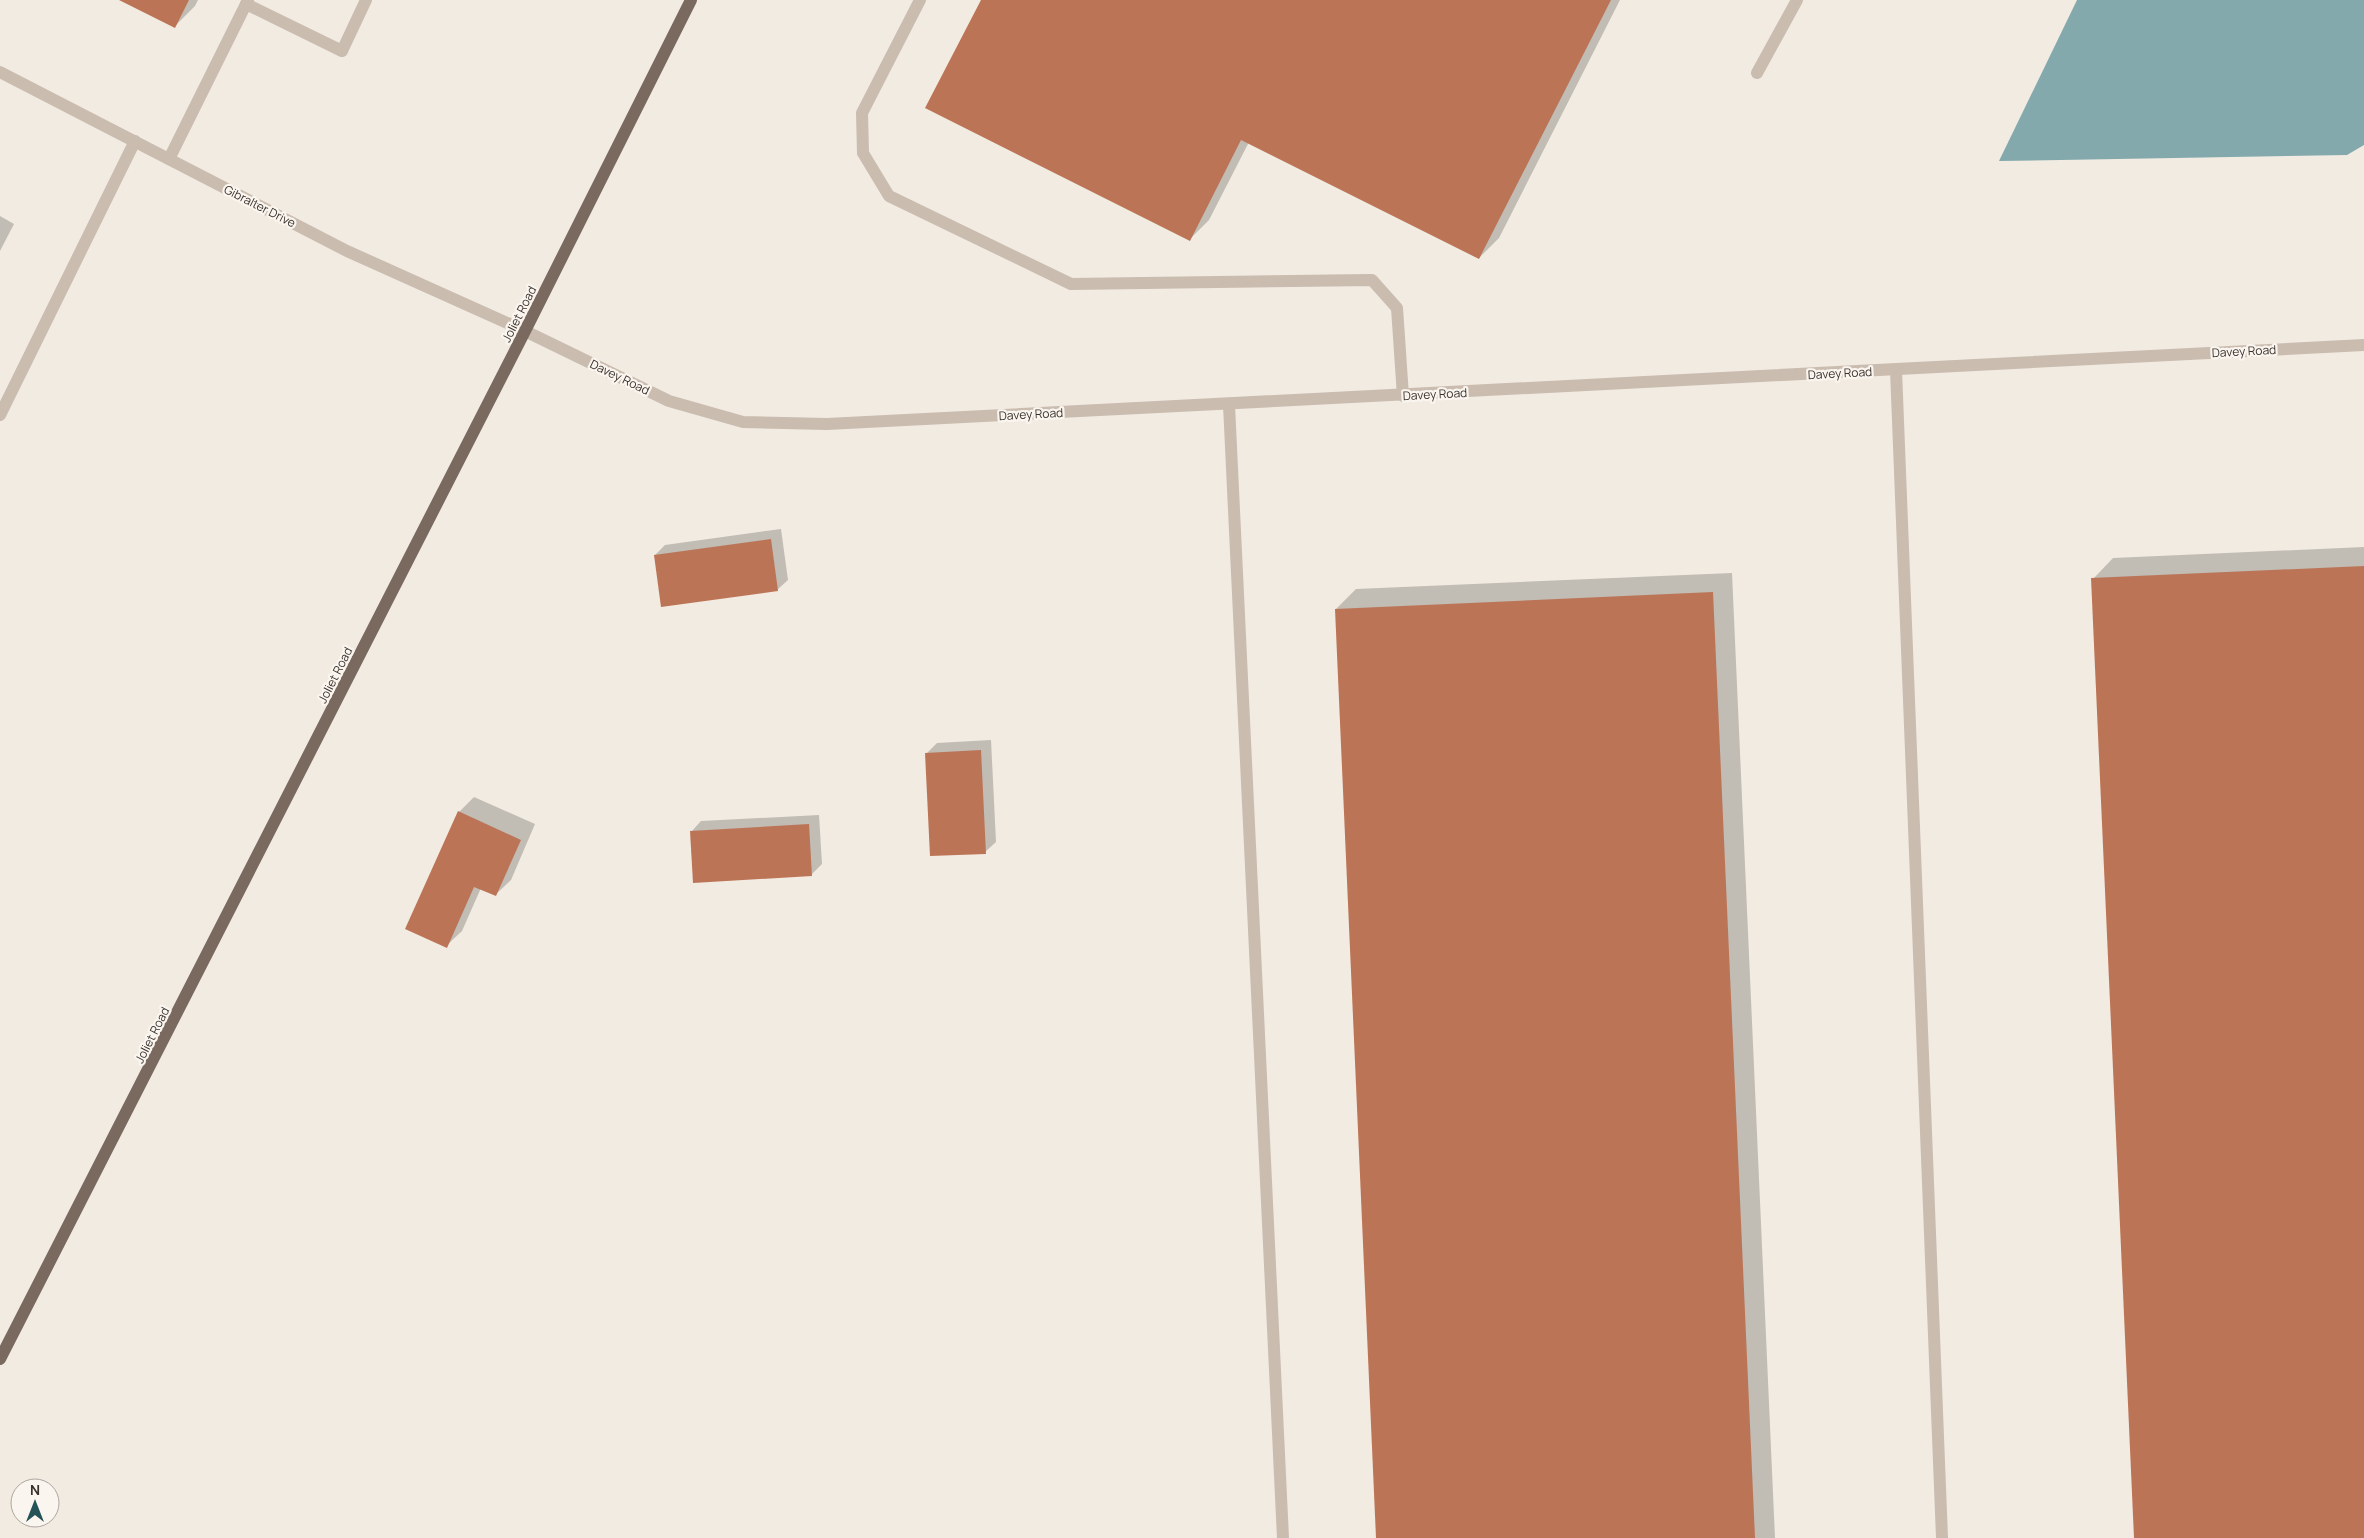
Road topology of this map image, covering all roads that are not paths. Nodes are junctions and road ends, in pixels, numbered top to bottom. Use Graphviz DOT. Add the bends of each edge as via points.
graph roads {
  1 [pos="366,0"];
  2 [pos="691,0"];
  3 [pos="920,0"];
  4 [pos="1797,0"];
  5 [pos="247,2"];
  6 [pos="0,72"];
  7 [pos="1757,73"];
  8 [pos="135,141"];
  9 [pos="169,159"];
  10 [pos="525,331"];
  11 [pos="2364,345"];
  12 [pos="1896,370"];
  13 [pos="1403,396"];
  14 [pos="1229,405"];
  15 [pos="0,415"];
  16 [pos="0,1359"];
  17 [pos="1283,1538"];
  18 [pos="1942,1538"];
  1 -- 5 [label="street" via="342,51"];
  2 -- 10 [label="main road, Joliet Road"];
  3 -- 13 [label="street" via="862,113 863,153 889,196 1071,284 1372,280 1397,308"];
  4 -- 7 [label="street"];
  5 -- 9 [label="street"];
  6 -- 8 [label="street, Gibralter Drive"];
  8 -- 9 [label="street, Gibralter Drive"];
  8 -- 15 [label="street"];
  9 -- 10 [label="street, Gibralter Drive" via="347,251"];
  10 -- 14 [label="street, Davey Road" via="669,401 743,422 827,424"];
  10 -- 16 [label="main road, Joliet Road"];
  11 -- 12 [label="street, Davey Road"];
  12 -- 13 [label="street, Davey Road"];
  12 -- 18 [label="street"];
  13 -- 14 [label="street, Davey Road"];
  14 -- 17 [label="street"];
}
